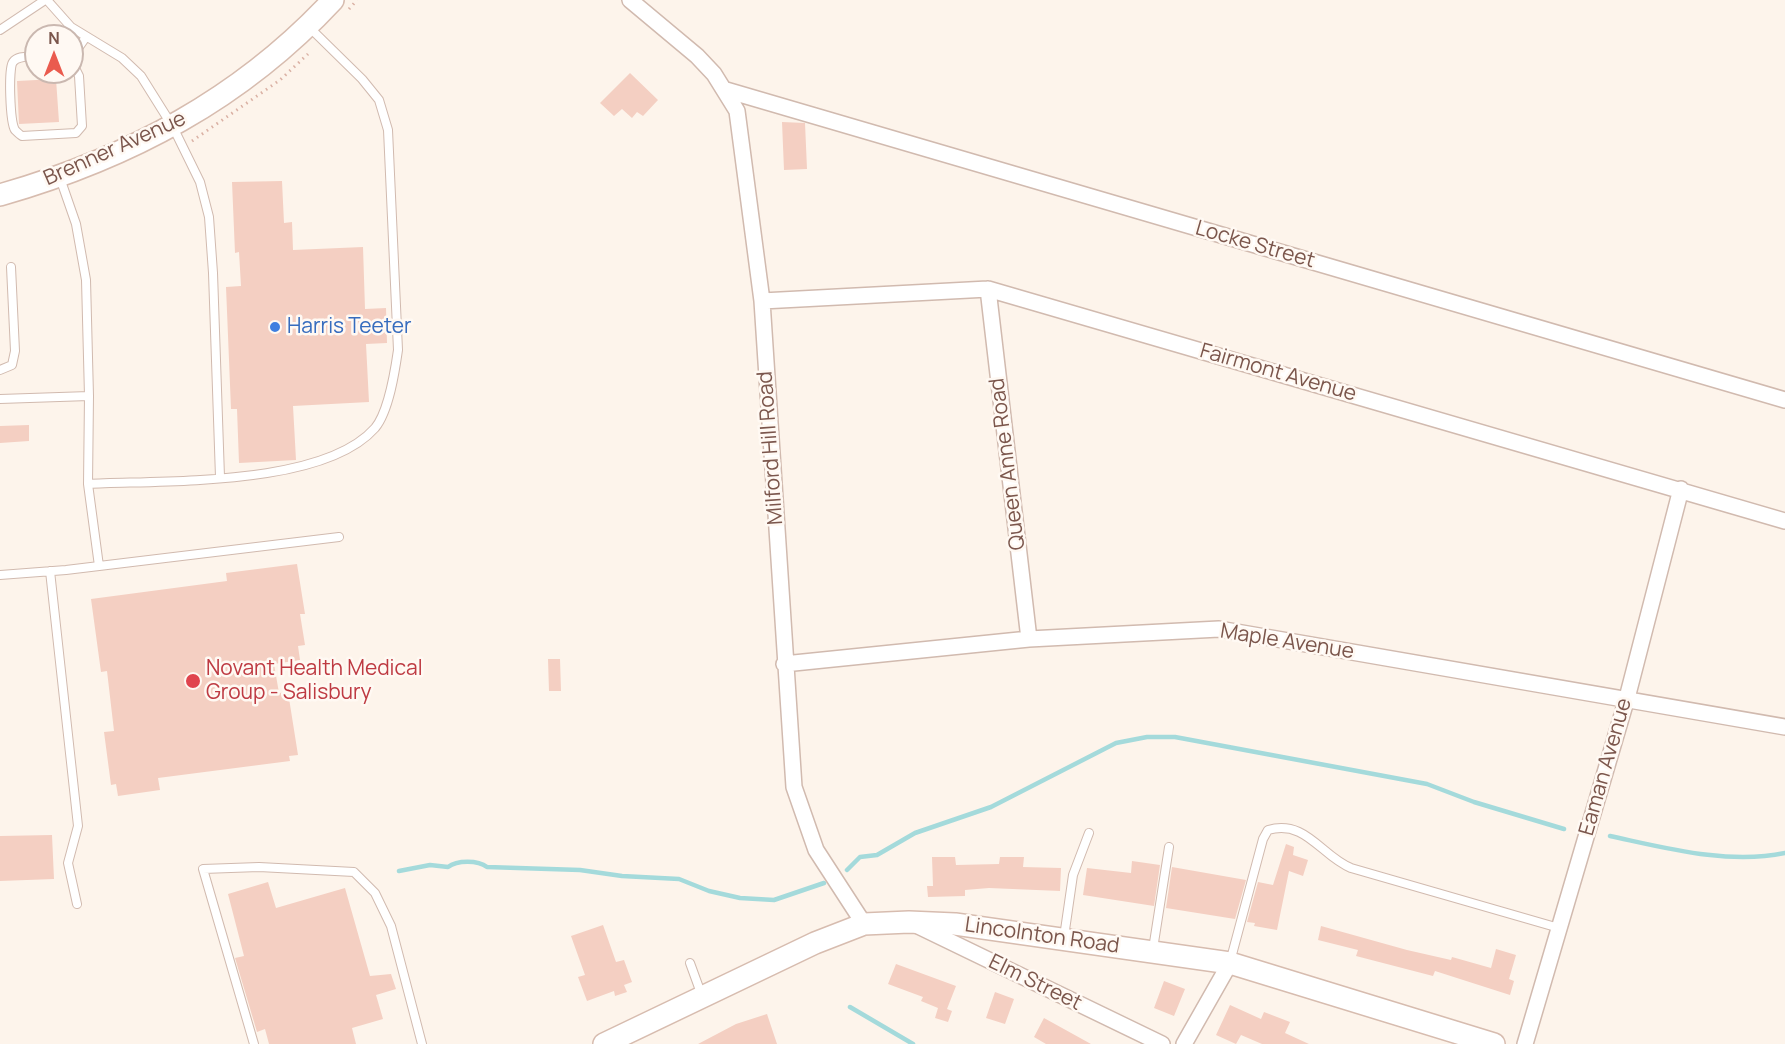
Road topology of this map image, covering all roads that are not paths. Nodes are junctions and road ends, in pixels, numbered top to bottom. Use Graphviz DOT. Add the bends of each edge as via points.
graph roads {
  1 [pos="46,0"];
  2 [pos="333,0"];
  3 [pos="630,0"];
  4 [pos="308,27"];
  5 [pos="0,30"];
  6 [pos="86,37"];
  7 [pos="84,40"];
  8 [pos="24,57"];
  9 [pos="79,84"];
  10 [pos="726,90"];
  11 [pos="173,128"];
  12 [pos="60,176"];
  13 [pos="0,195"];
  14 [pos="11,267"];
  15 [pos="988,289"];
  16 [pos="762,301"];
  17 [pos="0,370"];
  18 [pos="89,396"];
  19 [pos="0,399"];
  20 [pos="1785,400"];
  21 [pos="220,477"];
  22 [pos="88,484"];
  23 [pos="1681,489"];
  24 [pos="1785,521"];
  25 [pos="339,537"];
  26 [pos="99,566"];
  27 [pos="50,571"];
  28 [pos="0,574"];
  29 [pos="1029,639"];
  30 [pos="784,664"];
  31 [pos="1627,698"];
  32 [pos="1785,728"];
  33 [pos="1089,833"];
  34 [pos="1169,847"];
  35 [pos="77,904"];
  36 [pos="909,922"];
  37 [pos="864,924"];
  38 [pos="1559,928"];
  39 [pos="1064,939"];
  40 [pos="1153,951"];
  41 [pos="690,963"];
  42 [pos="1230,963"];
  43 [pos="702,997"];
  44 [pos="254,1044"];
  45 [pos="422,1044"];
  46 [pos="604,1044"];
  47 [pos="1162,1044"];
  48 [pos="1184,1044"];
  49 [pos="1494,1044"];
  50 [pos="1525,1044"];
  1 -- 5 [label="lane"];
  1 -- 6 [label="lane"];
  2 -- 4 [label="street, Brenner Avenue"];
  3 -- 10 [label="street, Milford Hill Road" via="697,56"];
  4 -- 11 [label="street, Brenner Avenue" via="245,80"];
  4 -- 21 [label="lane" via="363,78 379,100 388,130 398,350 394,379 376,427 352,446 325,461 286,472"];
  6 -- 7 [label="lane"];
  6 -- 11 [label="lane" via="115,52 134,68"];
  8 -- 9 [label="lane" via="12,62 10,71 12,122 22,136 76,133 82,126"];
  10 -- 16 [label="street, Milford Hill Road" via="737,111 741,131"];
  10 -- 20 [label="street, Locke Street"];
  11 -- 12 [label="street, Brenner Avenue"];
  11 -- 21 [label="lane" via="200,182 209,217"];
  12 -- 13 [label="street, Brenner Avenue"];
  12 -- 18 [label="lane" via="86,280"];
  14 -- 17 [label="lane" via="15,351 12,364"];
  15 -- 16 [label="street, Fairmont Avenue"];
  15 -- 23 [label="street, Fairmont Avenue"];
  15 -- 29 [label="street, Queen Anne Road"];
  16 -- 30 [label="street, Milford Hill Road"];
  18 -- 19 [label="lane"];
  18 -- 22 [label="lane"];
  21 -- 22 [label="lane"];
  22 -- 26 [label="lane"];
  23 -- 24 [label="street, Fairmont Avenue"];
  23 -- 31 [label="street, Eaman Avenue"];
  25 -- 26 [label="lane"];
  26 -- 27 [label="lane"];
  27 -- 28 [label="lane"];
  27 -- 35 [label="lane" via="78,826 68,863"];
  29 -- 30 [label="street, Maple Avenue"];
  29 -- 31 [label="street, Maple Avenue" via="1219,629"];
  30 -- 37 [label="street, Milford Hill Road" via="794,787 816,850"];
  31 -- 32 [label="street, Maple Avenue"];
  31 -- 38 [label="street, Eaman Avenue"];
  33 -- 39 [label="lane" via="1073,875"];
  34 -- 40 [label="lane"];
  36 -- 37 [label="street, Lincolnton Road"];
  36 -- 39 [label="street, Lincolnton Road" via="955,924"];
  36 -- 47 [label="street, Elm Street"];
  37 -- 43 [label="street, Lincolnton Road"];
  38 -- 42 [label="lane" via="1351,868 1314,839 1280,826 1268,830 1263,839"];
  38 -- 50 [label="street, Eaman Avenue"];
  39 -- 40 [label="street, Lincolnton Road"];
  40 -- 42 [label="street, Lincolnton Road"];
  41 -- 43 [label="lane"];
  42 -- 48 [label="street"];
  42 -- 49 [label="street, Lincolnton Road"];
  43 -- 46 [label="street, Lincolnton Road"];
  44 -- 45 [label="lane" via="203,869 259,867 354,872 375,893 391,926"];
}
